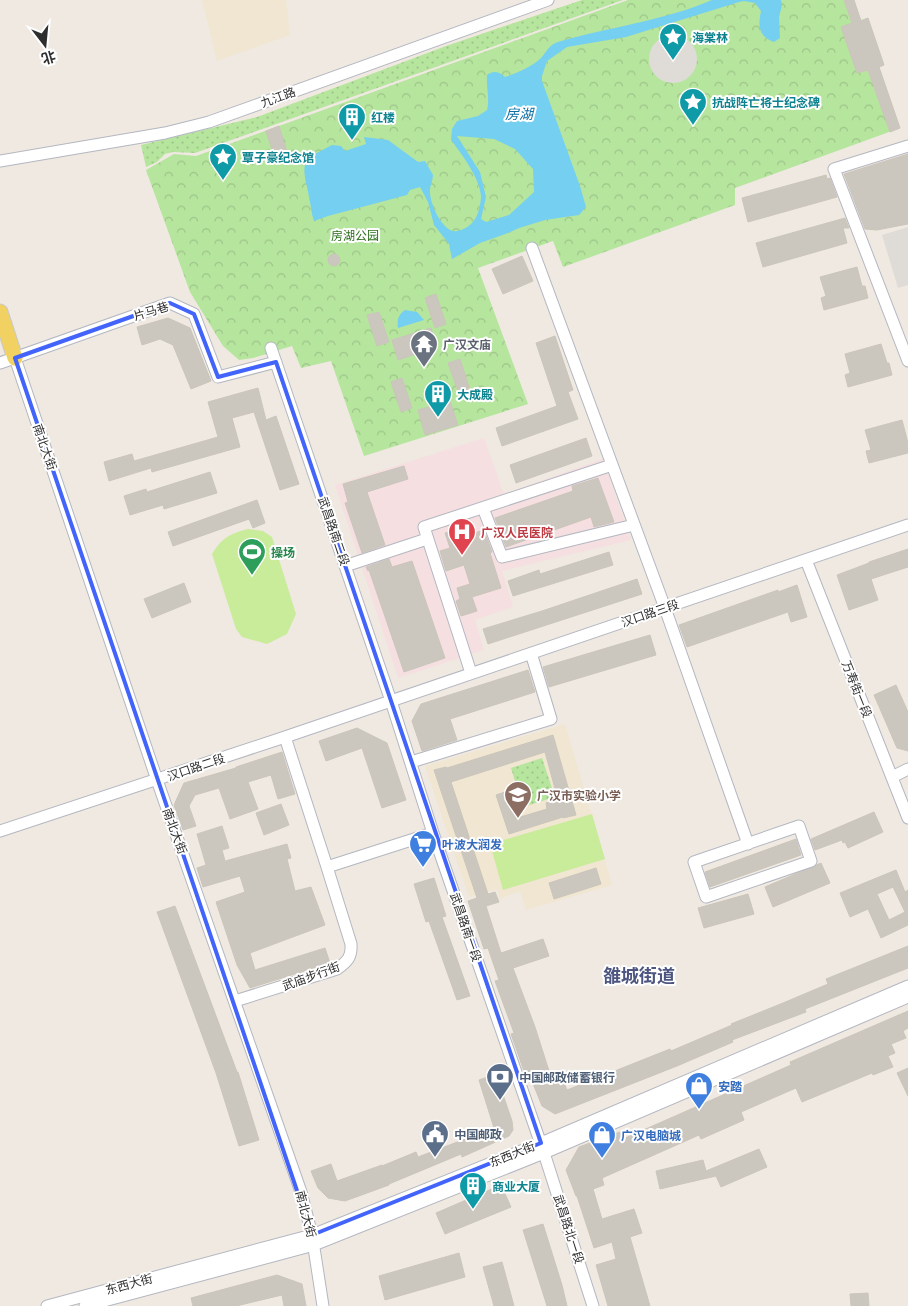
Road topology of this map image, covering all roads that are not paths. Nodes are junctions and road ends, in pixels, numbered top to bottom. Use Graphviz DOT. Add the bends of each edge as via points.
graph roads {
  1 [pos="548,0"];
  2 [pos="908,146"];
  3 [pos="0,160"];
  4 [pos="532,248"];
  5 [pos="0,312"];
  6 [pos="271,348"];
  7 [pos="15,358"];
  8 [pos="908,360"];
  9 [pos="276,362"];
  10 [pos="0,363"];
  11 [pos="612,466"];
  12 [pos="483,508"];
  13 [pos="634,525"];
  14 [pos="908,525"];
  15 [pos="427,539"];
  16 [pos="806,560"];
  17 [pos="346,566"];
  18 [pos="665,608"];
  19 [pos="531,653"];
  20 [pos="471,673"];
  21 [pos="391,701"];
  22 [pos="285,737"];
  23 [pos="411,762"];
  24 [pos="908,769"];
  25 [pos="892,777"];
  26 [pos="157,780"];
  27 [pos="908,818"];
  28 [pos="0,830"];
  29 [pos="433,833"];
  30 [pos="748,844"];
  31 [pos="327,866"];
  32 [pos="908,986"];
  33 [pos="908,997"];
  34 [pos="235,1002"];
  35 [pos="543,1148"];
  36 [pos="313,1240"];
  37 [pos="47,1306"];
  38 [pos="85,1306"];
  39 [pos="323,1306"];
  40 [pos="593,1306"];
  1 -- 3 [label="street, 九江路" via="209,122 165,133"];
  2 -- 8 [label="street" via="834,169"];
  4 -- 11 [label="street"];
  5 -- 7 [label="main road"];
  6 -- 9 [label="street, 武昌路南二段"];
  7 -- 9 [label="street, 片马巷" via="170,303 194,314 218,377"];
  7 -- 10 [label="street"];
  7 -- 26 [label="street, 南北大街"];
  9 -- 17 [label="street, 武昌路南二段"];
  11 -- 12 [label="street"];
  11 -- 13 [label="street"];
  12 -- 13 [label="street" via="502,557"];
  12 -- 15 [label="street" via="424,527"];
  13 -- 18 [label="street"];
  14 -- 16 [label="street, 汉口路三段"];
  15 -- 17 [label="street"];
  15 -- 20 [label="street"];
  16 -- 18 [label="street, 汉口路三段"];
  16 -- 25 [label="street, 万寿街一段"];
  17 -- 21 [label="street, 武昌路南二段"];
  18 -- 19 [label="street, 汉口路三段"];
  18 -- 30 [label="street"];
  19 -- 20 [label="street, 汉口路三段"];
  19 -- 23 [label="street" via="551,719"];
  20 -- 21 [label="street, 汉口路三段"];
  21 -- 22 [label="street, 汉口路二段"];
  21 -- 23 [label="street, 武昌路南一段"];
  22 -- 26 [label="street, 汉口路二段"];
  22 -- 31 [label="street, 武庙步行街"];
  23 -- 29 [label="street, 武昌路南一段"];
  24 -- 25 [label="street"];
  25 -- 27 [label="street, 万寿街一段"];
  26 -- 28 [label="street, 汉口路二段"];
  26 -- 34 [label="street, 南北大街"];
  29 -- 31 [label="street"];
  29 -- 35 [label="street, 武昌路南一段"];
  30 -- 30 [label="street" via="799,826 810,861 706,897 694,862"];
  31 -- 34 [label="street, 武庙步行街" via="352,944 352,954 337,969"];
  32 -- 35 [label="street, 东西大街"];
  33 -- 35 [label="street, 东西大街"];
  34 -- 36 [label="street, 南北大街" via="301,1192"];
  35 -- 36 [label="street, 东西大街"];
  35 -- 40 [label="street, 武昌路北一段"];
  36 -- 37 [label="street, 东西大街"];
  36 -- 38 [label="street, 东西大街"];
  36 -- 39 [label="street, 南北大街"];
}
